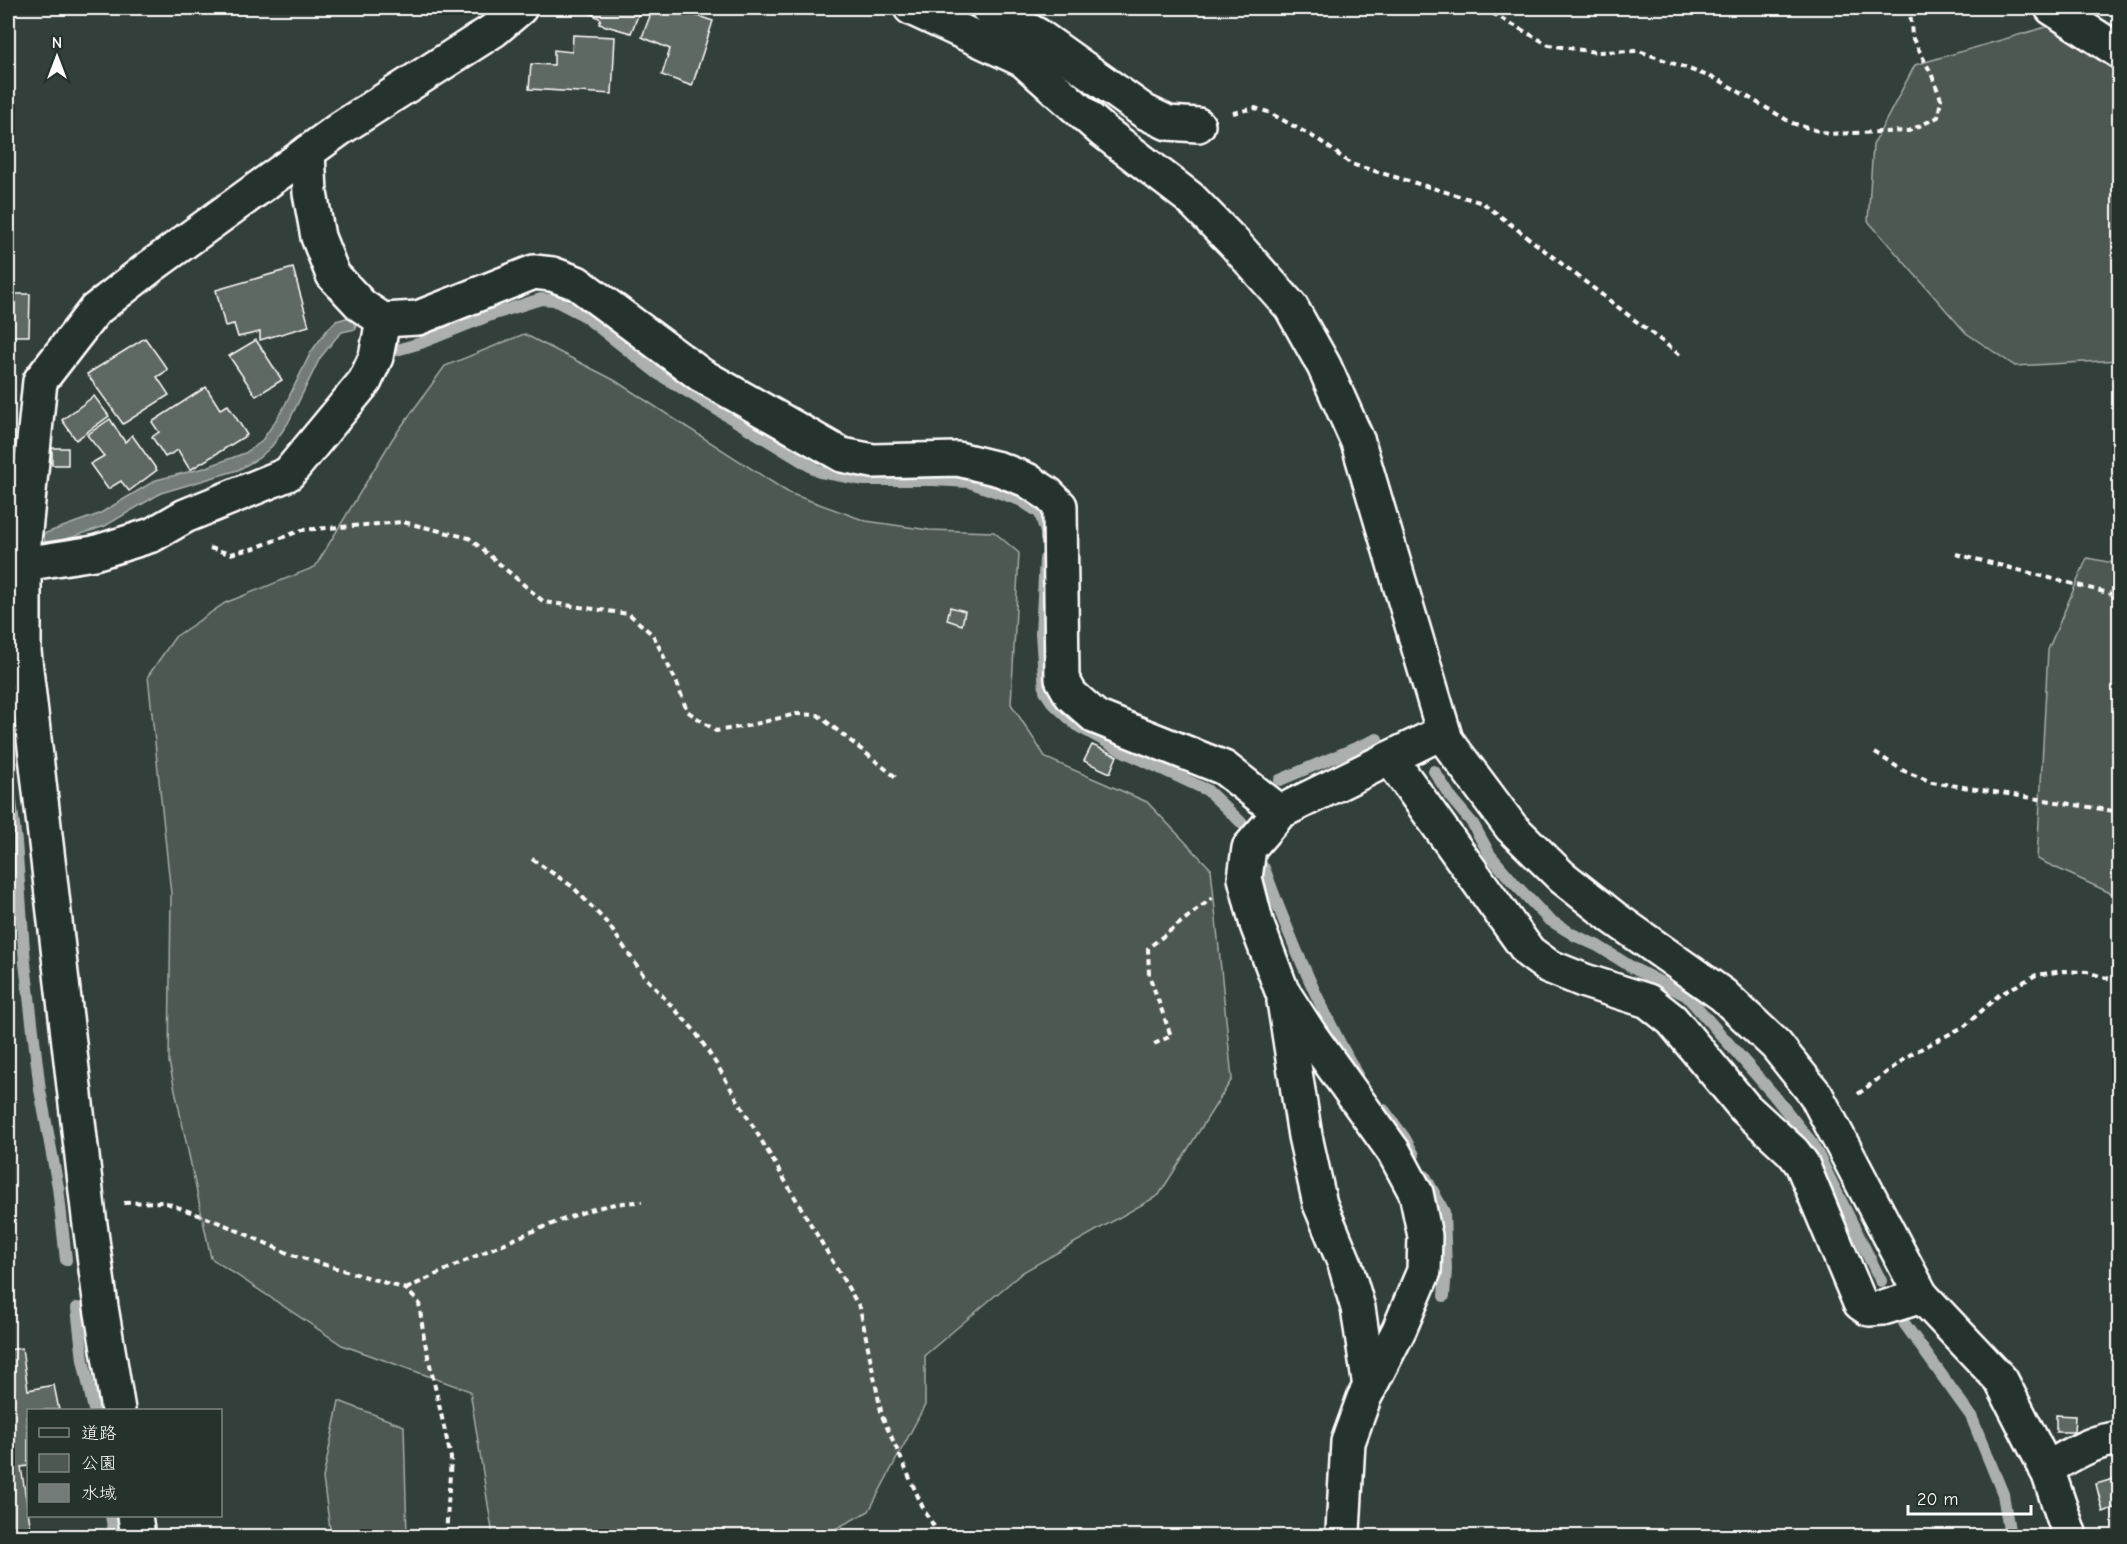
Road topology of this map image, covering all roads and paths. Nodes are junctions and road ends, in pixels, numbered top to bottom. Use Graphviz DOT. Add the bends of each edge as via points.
graph roads {
  1 [pos="520,8"];
  2 [pos="911,8"];
  3 [pos="988,8"];
  4 [pos="1483,8"];
  5 [pos="1910,8"];
  6 [pos="2052,8"];
  7 [pos="2120,52"];
  8 [pos="1198,125"];
  9 [pos="308,152"];
  10 [pos="383,320"];
  11 [pos="1680,355"];
  12 [pos="174,522"];
  13 [pos="1956,554"];
  14 [pos="24,564"];
  15 [pos="2120,596"];
  16 [pos="16,652"];
  17 [pos="1443,732"];
  18 [pos="1875,753"];
  19 [pos="1390,758"];
  20 [pos="897,778"];
  21 [pos="1280,812"];
  22 [pos="2120,812"];
  23 [pos="532,860"];
  24 [pos="1245,878"];
  25 [pos="2120,982"];
  26 [pos="1282,991"];
  27 [pos="1154,1044"];
  28 [pos="1830,1122"];
  29 [pos="642,1202"];
  30 [pos="87,1203"];
  31 [pos="406,1289"];
  32 [pos="1922,1296"];
  33 [pos="1370,1387"];
  34 [pos="118,1409"];
  35 [pos="2120,1439"];
  36 [pos="2046,1469"];
  37 [pos="135,1517"];
  38 [pos="138,1536"];
  39 [pos="446,1536"];
  40 [pos="940,1536"];
  41 [pos="1345,1536"];
  42 [pos="2070,1536"];
  1 -- 9 [label="street" via="494,30"];
  2 -- 17 [label="street" via="1023,60 1103,131 1190,198 1291,307 1324,366 1358,442"];
  3 -- 8 [label="street" via="1037,35 1145,112 1168,123"];
  4 -- 5 [label="path" via="1550,45 1595,52 1639,51 1719,80 1791,123 1828,134 1910,131 1938,117 1941,99 1912,37"];
  6 -- 7 [label="street"];
  8 -- 11 [label="path" via="1255,108 1319,140 1351,164 1483,202"];
  9 -- 10 [label="street" via="318,237 333,275 362,306"];
  9 -- 14 [label="street" via="95,310 40,381"];
  10 -- 12 [label="street" via="376,357 365,381 288,474"];
  10 -- 21 [label="street" via="418,318 534,272 552,274 577,283 701,375 842,454 873,461 958,459 1028,480 1060,506 1062,678 1071,695 1096,717 1224,768"];
  12 -- 14 [label="street" via="152,535 94,553"];
  12 -- 20 [label="path" via="201,546 230,554 302,530 403,522 469,538 544,602 629,614 653,635 687,711 716,731 795,714 818,715"];
  13 -- 15 [label="path"];
  14 -- 16 [label="street"];
  16 -- 30 [label="street"];
  17 -- 19 [label="street"];
  17 -- 28 [label="street" via="1512,827 1562,877 1723,995 1776,1044 1816,1095"];
  18 -- 22 [label="path" via="1932,782"];
  19 -- 21 [label="street"];
  19 -- 32 [label="street" via="1529,952 1548,966 1648,1002 1672,1020 1745,1108 1793,1152 1802,1164 1860,1303 1869,1310"];
  21 -- 24 [label="street" via="1249,848"];
  23 -- 40 [label="path" via="573,887 608,924 644,976 694,1030 717,1065 860,1308 882,1416 924,1510"];
  24 -- 26 [label="street" via="1257,925"];
  24 -- 27 [label="path" via="1233,881 1148,948 1149,975 1171,1036"];
  25 -- 28 [label="path" via="2087,972 2036,975 1999,995 1965,1026 1911,1054 1861,1091"];
  26 -- 33 [label="street" via="1320,1204 1358,1308"];
  26 -- 33 [label="street" via="1394,1152 1416,1193 1425,1236 1424,1271"];
  28 -- 32 [label="street"];
  29 -- 31 [label="path" via="595,1207 478,1253"];
  30 -- 31 [label="path" via="165,1202 292,1255"];
  30 -- 34 [label="street"];
  31 -- 39 [label="path" via="419,1303 451,1458"];
  32 -- 36 [label="street" via="2001,1380"];
  33 -- 41 [label="street" via="1348,1442"];
  35 -- 36 [label="street" via="2082,1450"];
  36 -- 42 [label="street"];
  37 -- 38 [label="street"];
}
